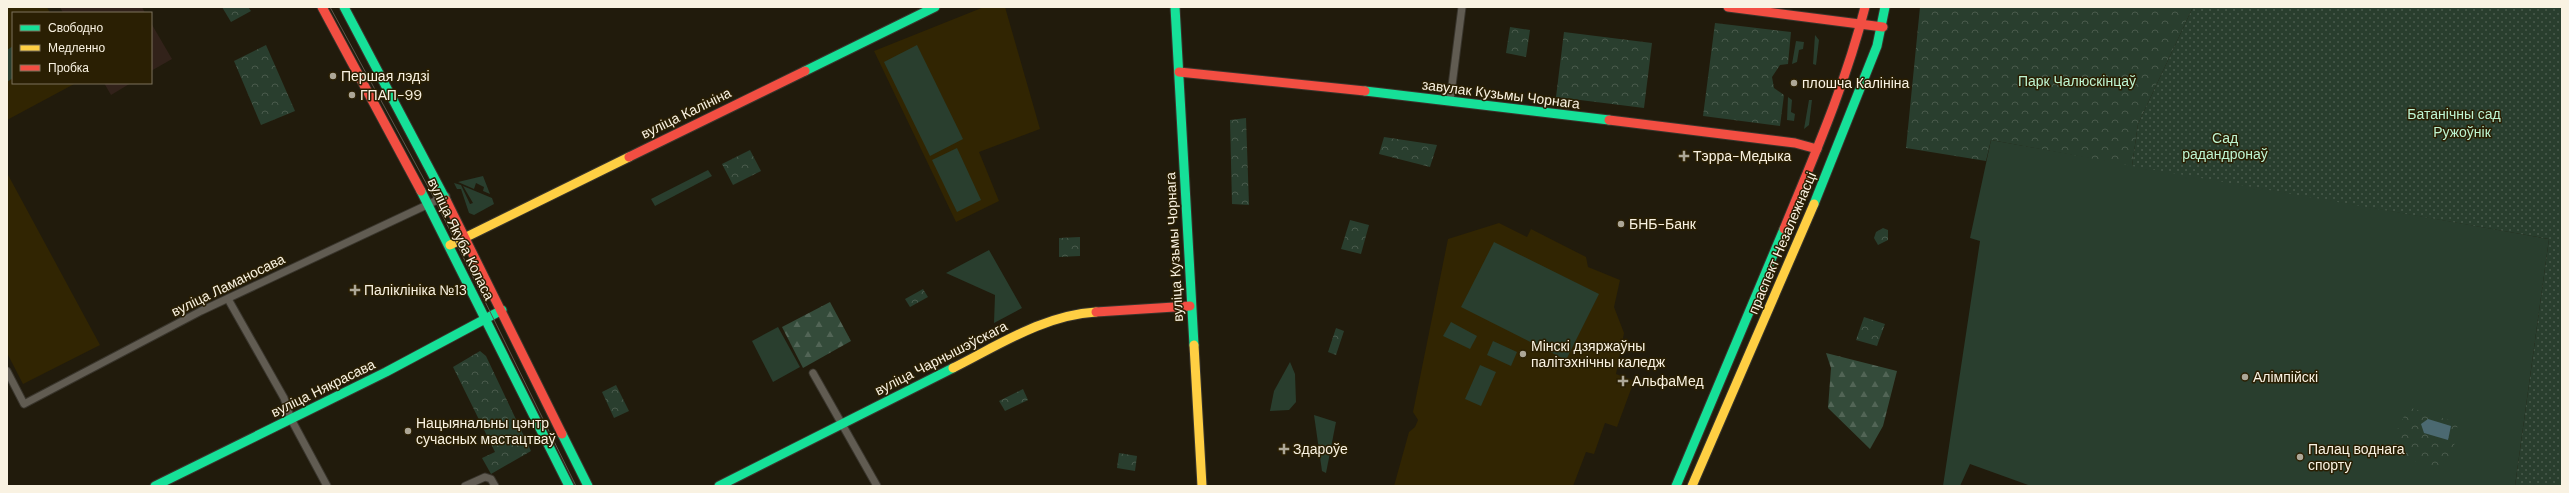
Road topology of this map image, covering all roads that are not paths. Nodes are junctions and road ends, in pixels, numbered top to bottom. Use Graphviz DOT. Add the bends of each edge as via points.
graph roads {
  1 [pos="322,7"];
  2 [pos="344,7"];
  3 [pos="935,7"];
  4 [pos="1175,7"];
  5 [pos="1462,7"];
  6 [pos="1728,7"];
  7 [pos="1865,7"];
  8 [pos="1886,7"];
  9 [pos="1862,24"];
  10 [pos="1883,28"];
  11 [pos="1179,72"];
  12 [pos="1450,101"];
  13 [pos="1817,149"];
  14 [pos="446,196"];
  15 [pos="429,204"];
  16 [pos="466,237"];
  17 [pos="450,245"];
  18 [pos="228,300"];
  19 [pos="1190,306"];
  20 [pos="502,310"];
  21 [pos="485,319"];
  22 [pos="7,371"];
  23 [pos="813,373"];
  24 [pos="291,419"];
  25 [pos="843,423"];
  26 [pos="155,486"];
  27 [pos="327,486"];
  28 [pos="465,486"];
  29 [pos="495,486"];
  30 [pos="569,486"];
  31 [pos="588,486"];
  32 [pos="719,486"];
  33 [pos="877,486"];
  34 [pos="1202,486"];
  35 [pos="1676,486"];
  36 [pos="1692,486"];
  1 -- 15 [label="main road, вуліца Якуба Коласа"];
  2 -- 14 [label="main road, вуліца Якуба Коласа"];
  3 -- 16 [label="main road, вуліца Калініна"];
  4 -- 11 [label="main road, вуліца Кузьмы Чорнага"];
  5 -- 12 [label="street"];
  6 -- 9 [label="main road"];
  7 -- 9 [label="main road, праспект Незалежнасці"];
  8 -- 10 [label="main road, праспект Незалежнасці"];
  9 -- 10 [label="main road"];
  9 -- 13 [label="main road, праспект Незалежнасці"];
  10 -- 36 [label="main road, праспект Незалежнасці" via="1837,151"];
  11 -- 12 [label="main road, завулак Кузьмы Чорнага"];
  11 -- 19 [label="main road, вуліца Кузьмы Чорнага"];
  12 -- 13 [label="main road, завулак Кузьмы Чорнага" via="1795,143"];
  13 -- 35 [label="main road, праспект Незалежнасці"];
  14 -- 15 [label="street, вуліца Ламаносава"];
  14 -- 16 [label="main road, вуліца Якуба Коласа"];
  15 -- 17 [label="main road, вуліца Якуба Коласа"];
  15 -- 18 [label="street, вуліца Ламаносава"];
  16 -- 17 [label="main road, вуліца Калініна"];
  16 -- 20 [label="main road, вуліца Якуба Коласа"];
  17 -- 21 [label="main road, вуліца Якуба Коласа"];
  18 -- 22 [label="street, вуліца Ламаносава" via="24,404"];
  18 -- 24 [label="street" via="284,398"];
  19 -- 25 [label="main road, вуліца Чарнышэўскага" via="1076,313 1046,321"];
  19 -- 34 [label="main road, вуліца Кузьмы Чорнага"];
  20 -- 21 [label="main road, вуліца Някрасава"];
  20 -- 31 [label="main road, вуліца Якуба Коласа"];
  21 -- 24 [label="main road, вуліца Някрасава" via="422,354"];
  21 -- 30 [label="main road, вуліца Якуба Коласа"];
  23 -- 25 [label="street"];
  24 -- 26 [label="main road, вуліца Някрасава"];
  24 -- 27 [label="street"];
  25 -- 32 [label="main road, вуліца Чарнышэўскага"];
  25 -- 33 [label="street"];
  28 -- 29 [label="street" via="485,477 491,479"];
}
